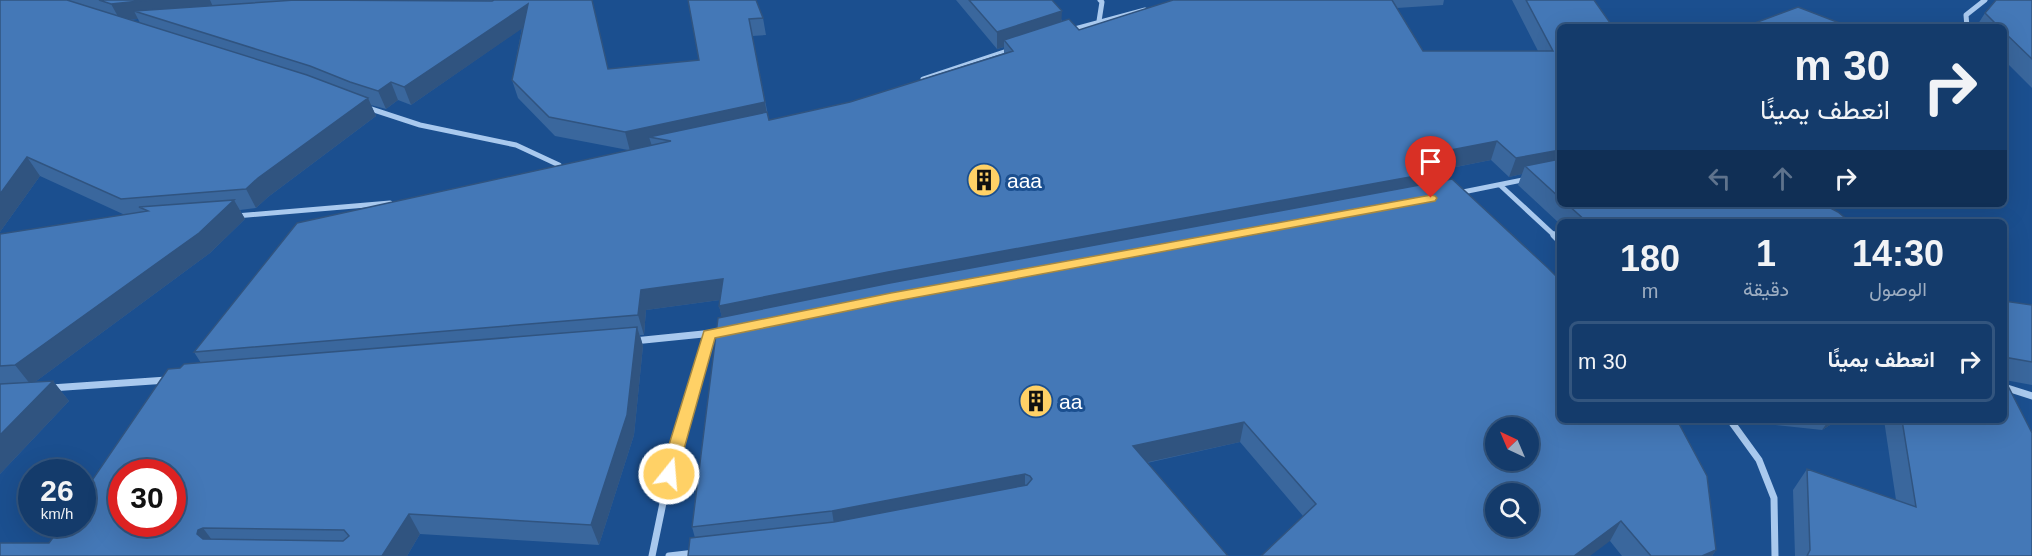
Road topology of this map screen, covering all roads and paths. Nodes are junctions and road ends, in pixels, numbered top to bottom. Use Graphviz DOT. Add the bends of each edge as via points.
graph roads {
  1 [pos="1100,0"];
  2 [pos="1985,0"];
  3 [pos="1153,7"];
  4 [pos="1099,21"];
  5 [pos="1967,24"];
  6 [pos="1061,34"];
  7 [pos="1018,47"];
  8 [pos="921,80"];
  9 [pos="366,108"];
  10 [pos="567,170"];
  11 [pos="556,172"];
  12 [pos="545,174"];
  13 [pos="1540,176"];
  14 [pos="1500,186"];
  15 [pos="1454,194"];
  16 [pos="399,202"];
  17 [pos="226,217"];
  18 [pos="1557,238"];
  19 [pos="732,330"];
  20 [pos="709,334"];
  21 [pos="630,342"];
  22 [pos="173,380"];
  23 [pos="2007,388"];
  24 [pos="44,389"];
  25 [pos="2032,396"];
  26 [pos="1732,423"];
  27 [pos="702,552"];
  28 [pos="652,556"];
  29 [pos="669,556"];
  30 [pos="1775,556"];
  1 -- 4 [label="street"];
  2 -- 5 [label="street" via="1966,15"];
  3 -- 4 [label="street"];
  4 -- 6 [label="street"];
  7 -- 8 [label="street"];
  9 -- 11 [label="street" via="516,145 559,165"];
  10 -- 11 [label="street"];
  11 -- 12 [label="street"];
  13 -- 14 [label="street"];
  14 -- 15 [label="street"];
  14 -- 18 [label="street"];
  16 -- 17 [label="street"];
  19 -- 20 [label="street"];
  20 -- 21 [label="street"];
  20 -- 28 [label="street" via="669,474"];
  22 -- 24 [label="street"];
  23 -- 25 [label="street"];
  26 -- 30 [label="street" via="1759,460 1774,498"];
  27 -- 29 [label="street"];
}
